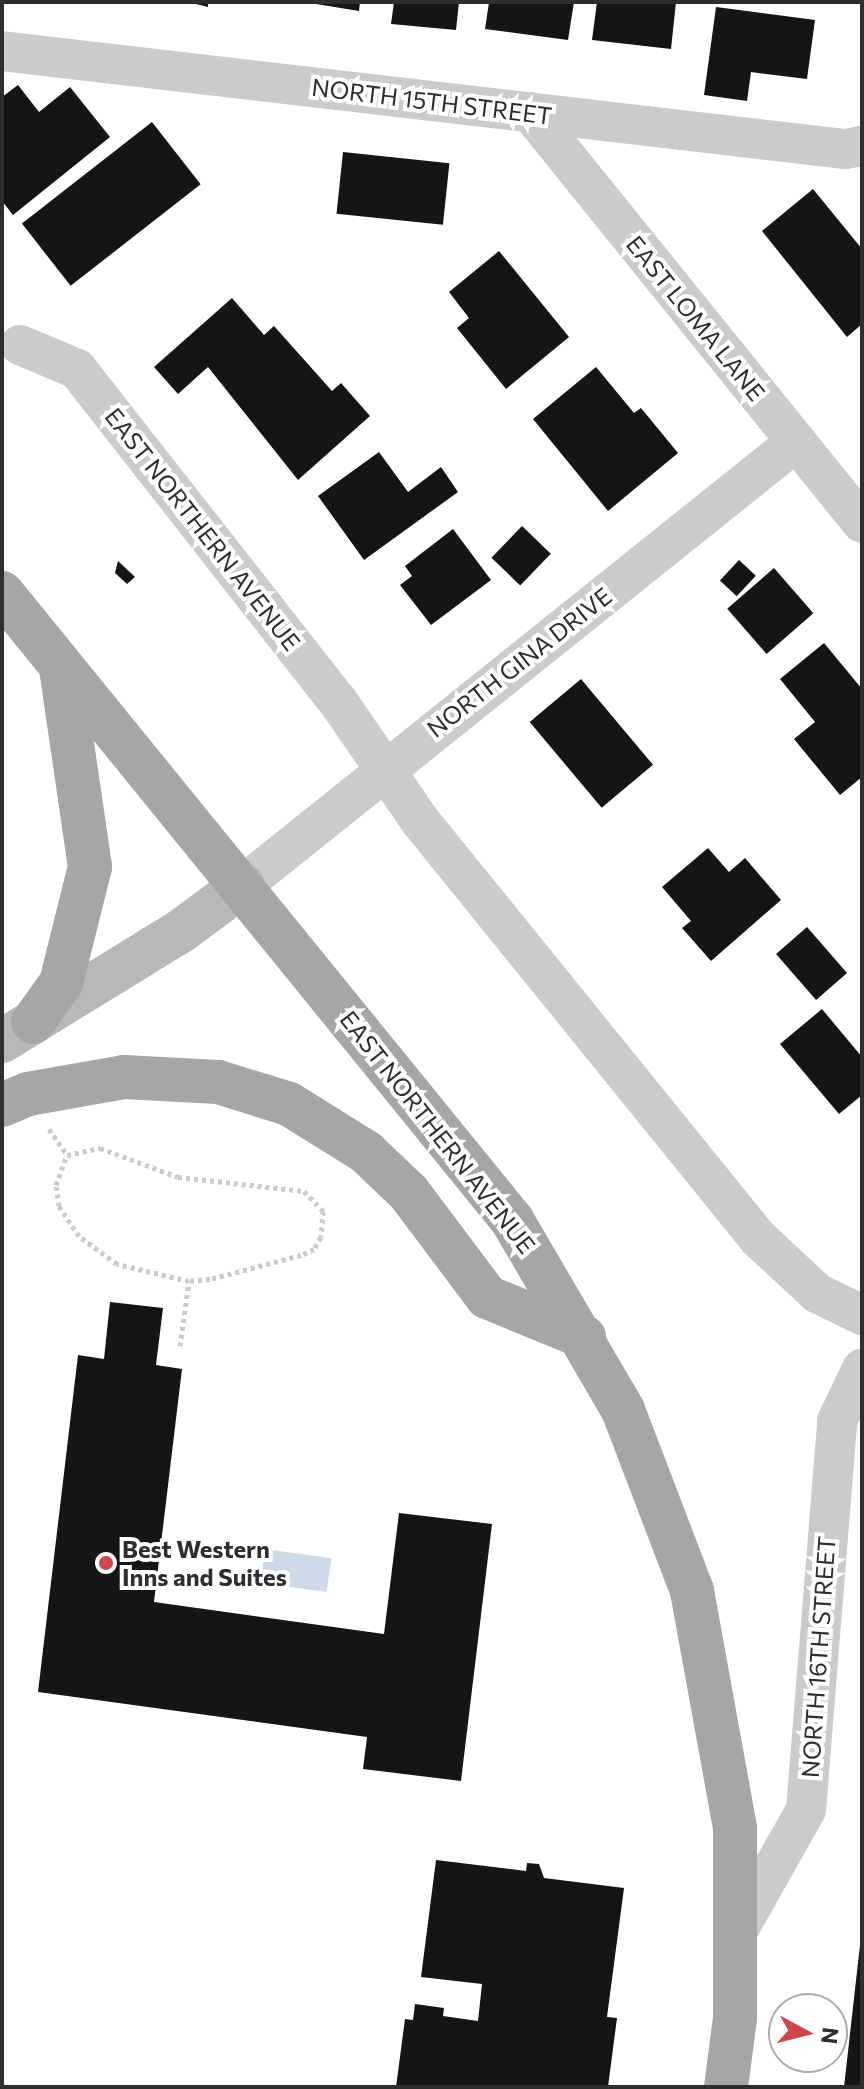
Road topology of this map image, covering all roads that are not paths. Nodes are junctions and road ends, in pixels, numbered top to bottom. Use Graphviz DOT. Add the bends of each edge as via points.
graph roads {
  1 [pos="2,51"];
  2 [pos="530,112"];
  3 [pos="862,146"];
  4 [pos="20,345"];
  5 [pos="796,442"];
  6 [pos="862,523"];
  7 [pos="2,593"];
  8 [pos="60,665"];
  9 [pos="384,769"];
  10 [pos="243,885"];
  11 [pos="18,1031"];
  12 [pos="2,1105"];
  13 [pos="862,1315"];
  14 [pos="584,1337"];
  15 [pos="862,1369"];
  16 [pos="736,1934"];
  17 [pos="726,2087"];
  1 -- 2 [label="street, NORTH 15TH STREET"];
  2 -- 3 [label="street, NORTH 15TH STREET" via="845,149"];
  2 -- 5 [label="street, EAST LOMA LANE"];
  4 -- 9 [label="street, EAST NORTHERN AVENUE" via="77,369"];
  5 -- 6 [label="street, EAST LOMA LANE"];
  5 -- 9 [label="street, NORTH GINA DRIVE"];
  7 -- 8 [label="main road, EAST NORTHERN AVENUE"];
  8 -- 10 [label="main road, EAST NORTHERN AVENUE"];
  8 -- 11 [label="main road" via="90,867 61,983"];
  9 -- 10 [label="street, NORTH GINA DRIVE"];
  9 -- 13 [label="street, EAST NORTHERN AVENUE" via="421,822 758,1238 817,1293"];
  10 -- 11 [label="main road" via="181,931"];
  10 -- 14 [label="main road, EAST NORTHERN AVENUE" via="512,1220"];
  12 -- 14 [label="main road" via="56,1087 124,1077 218,1082 289,1104 366,1152 409,1193 487,1297"];
  14 -- 16 [label="main road, EAST NORTHERN AVENUE" via="623,1410 692,1591 735,1828"];
  15 -- 16 [label="street, NORTH 16TH STREET" via="846,1393 837,1421 806,1810"];
  16 -- 17 [label="main road, EAST NORTHERN AVENUE"];
}
